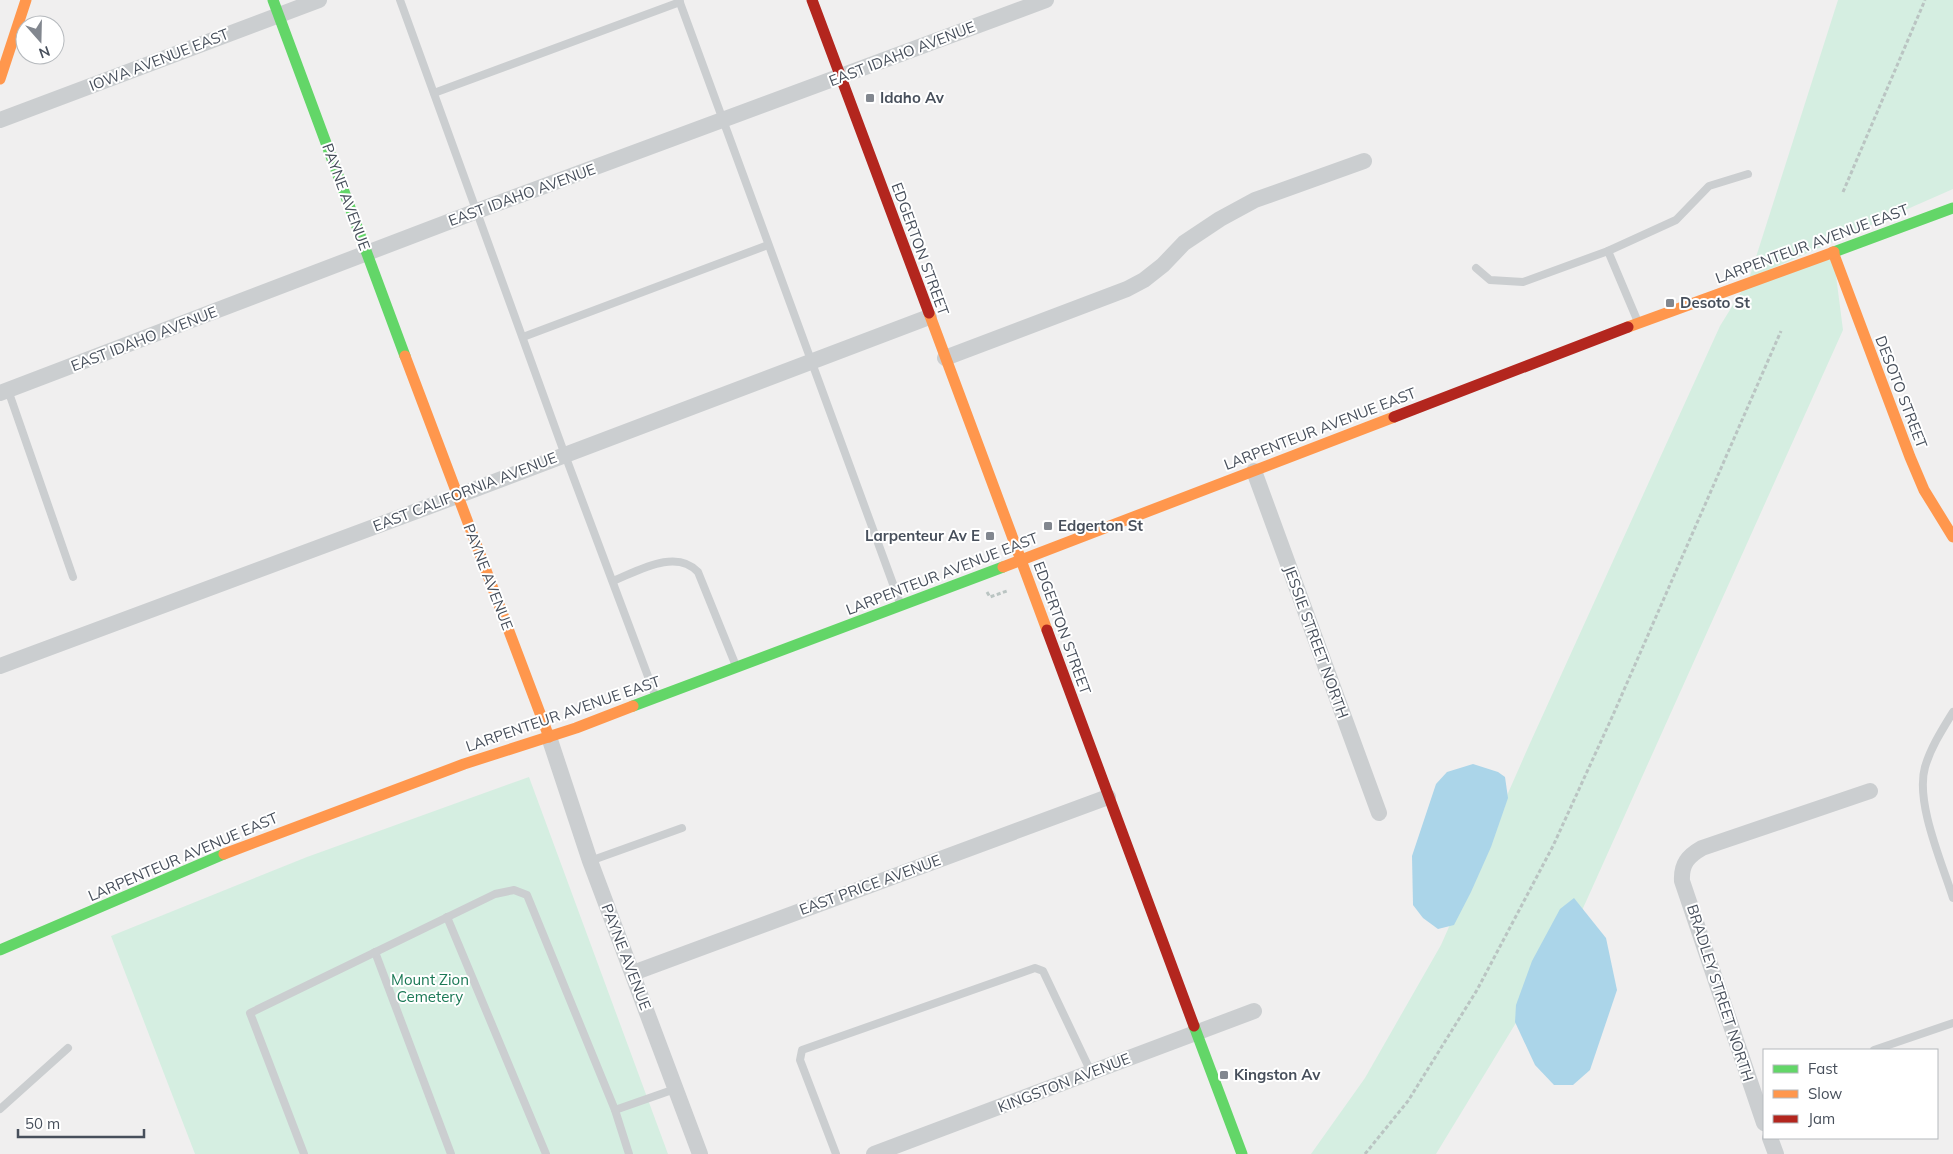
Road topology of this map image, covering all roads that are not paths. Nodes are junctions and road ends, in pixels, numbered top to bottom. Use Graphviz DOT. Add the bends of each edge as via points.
graph roads {
  1 [pos="26,0"];
  2 [pos="319,0"];
  3 [pos="400,0"];
  4 [pos="812,0"];
  5 [pos="1046,0"];
  6 [pos="679,1"];
  7 [pos="276,8"];
  8 [pos="841,78"];
  9 [pos="0,79"];
  10 [pos="434,94"];
  11 [pos="0,120"];
  12 [pos="723,121"];
  13 [pos="1364,161"];
  14 [pos="1748,174"];
  15 [pos="1953,208"];
  16 [pos="477,211"];
  17 [pos="768,245"];
  18 [pos="1608,251"];
  19 [pos="1833,252"];
  20 [pos="368,254"];
  21 [pos="1476,268"];
  22 [pos="930,317"];
  23 [pos="1639,323"];
  24 [pos="523,337"];
  25 [pos="945,358"];
  26 [pos="812,362"];
  27 [pos="4,392"];
  28 [pos="565,455"];
  29 [pos="1254,471"];
  30 [pos="457,496"];
  31 [pos="1953,538"];
  32 [pos="1021,560"];
  33 [pos="73,577"];
  34 [pos="613,581"];
  35 [pos="901,605"];
  36 [pos="0,666"];
  37 [pos="737,667"];
  38 [pos="656,698"];
  39 [pos="1953,712"];
  40 [pos="549,737"];
  41 [pos="1870,791"];
  42 [pos="1108,797"];
  43 [pos="1379,813"];
  44 [pos="682,828"];
  45 [pos="590,861"];
  46 [pos="1953,898"];
  47 [pos="447,917"];
  48 [pos="0,950"];
  49 [pos="375,952"];
  50 [pos="633,973"];
  51 [pos="1254,1011"];
  52 [pos="1953,1023"];
  53 [pos="1196,1033"];
  54 [pos="68,1048"];
  55 [pos="1877,1049"];
  56 [pos="1091,1072"];
  57 [pos="676,1089"];
  58 [pos="1758,1090"];
  59 [pos="0,1109"];
  60 [pos="615,1110"];
  61 [pos="1763,1118"];
  62 [pos="1770,1139"];
  63 [pos="304,1154"];
  64 [pos="451,1154"];
  65 [pos="546,1154"];
  66 [pos="629,1154"];
  67 [pos="700,1154"];
  68 [pos="836,1154"];
  69 [pos="874,1154"];
  70 [pos="1242,1154"];
  71 [pos="1776,1154"];
  1 -- 9 [label="street"];
  2 -- 7 [label="street, IOWA AVENUE EAST"];
  3 -- 10 [label="lane"];
  4 -- 8 [label="street, EDGERTON STREET"];
  5 -- 8 [label="street, EAST IDAHO AVENUE"];
  6 -- 10 [label="lane"];
  6 -- 12 [label="lane"];
  7 -- 11 [label="street, IOWA AVENUE EAST"];
  7 -- 20 [label="street, PAYNE AVENUE"];
  8 -- 12 [label="street, EAST IDAHO AVENUE"];
  8 -- 22 [label="street, EDGERTON STREET"];
  10 -- 16 [label="lane"];
  12 -- 16 [label="street, EAST IDAHO AVENUE"];
  12 -- 17 [label="lane"];
  13 -- 25 [label="street" via="1255,200 1184,243 1163,265 1127,289"];
  14 -- 18 [label="lane" via="1709,186 1676,220"];
  15 -- 19 [label="street, LARPENTEUR AVENUE EAST"];
  16 -- 20 [label="street, EAST IDAHO AVENUE"];
  16 -- 24 [label="lane"];
  17 -- 24 [label="lane"];
  17 -- 26 [label="lane"];
  18 -- 21 [label="lane" via="1524,282 1490,280"];
  18 -- 23 [label="lane"];
  19 -- 23 [label="street, LARPENTEUR AVENUE EAST"];
  19 -- 31 [label="street, DESOTO STREET" via="1910,457 1924,490"];
  20 -- 27 [label="street, EAST IDAHO AVENUE"];
  20 -- 30 [label="street, PAYNE AVENUE"];
  22 -- 25 [label="street, EDGERTON STREET"];
  22 -- 26 [label="street, EAST CALIFORNIA AVENUE"];
  23 -- 29 [label="street, LARPENTEUR AVENUE EAST"];
  24 -- 28 [label="lane"];
  25 -- 32 [label="street, EDGERTON STREET"];
  26 -- 28 [label="street, EAST CALIFORNIA AVENUE"];
  26 -- 35 [label="lane"];
  27 -- 33 [label="lane"];
  28 -- 30 [label="street, EAST CALIFORNIA AVENUE"];
  28 -- 34 [label="lane"];
  29 -- 32 [label="street, LARPENTEUR AVENUE EAST"];
  29 -- 43 [label="street, JESSIE STREET NORTH"];
  30 -- 36 [label="street, EAST CALIFORNIA AVENUE"];
  30 -- 40 [label="street, PAYNE AVENUE"];
  32 -- 35 [label="street, LARPENTEUR AVENUE EAST"];
  32 -- 42 [label="street, EDGERTON STREET"];
  34 -- 37 [label="lane" via="663,562 676,560 692,564"];
  34 -- 38 [label="lane"];
  35 -- 37 [label="street, LARPENTEUR AVENUE EAST"];
  37 -- 38 [label="street, LARPENTEUR AVENUE EAST"];
  38 -- 40 [label="street, LARPENTEUR AVENUE EAST"];
  39 -- 46 [label="lane" via="1935,741 1925,769 1924,801"];
  40 -- 45 [label="street, PAYNE AVENUE"];
  40 -- 48 [label="street, LARPENTEUR AVENUE EAST" via="414,782 215,858"];
  41 -- 58 [label="street, BRADLEY STREET NORTH" via="1702,848 1684,862 1682,881"];
  42 -- 50 [label="street, EAST PRICE AVENUE"];
  42 -- 53 [label="street, EDGERTON STREET"];
  44 -- 45 [label="lane"];
  45 -- 50 [label="street, PAYNE AVENUE"];
  47 -- 49 [label="lane"];
  47 -- 60 [label="lane" via="495,894 514,890 527,895"];
  47 -- 65 [label="lane"];
  49 -- 63 [label="lane" via="250,1013"];
  49 -- 64 [label="lane"];
  50 -- 57 [label="street, PAYNE AVENUE"];
  51 -- 53 [label="street, KINGSTON AVENUE"];
  52 -- 55 [label="lane"];
  53 -- 56 [label="street, KINGSTON AVENUE"];
  53 -- 70 [label="street, EDGERTON STREET"];
  54 -- 59 [label="lane"];
  56 -- 68 [label="lane" via="1043,970 1035,968 802,1050 800,1060"];
  56 -- 69 [label="street, KINGSTON AVENUE"];
  57 -- 60 [label="lane"];
  57 -- 67 [label="street, PAYNE AVENUE"];
  58 -- 61 [label="street, BRADLEY STREET NORTH"];
  60 -- 66 [label="lane"];
  62 -- 71 [label="street"];
}
